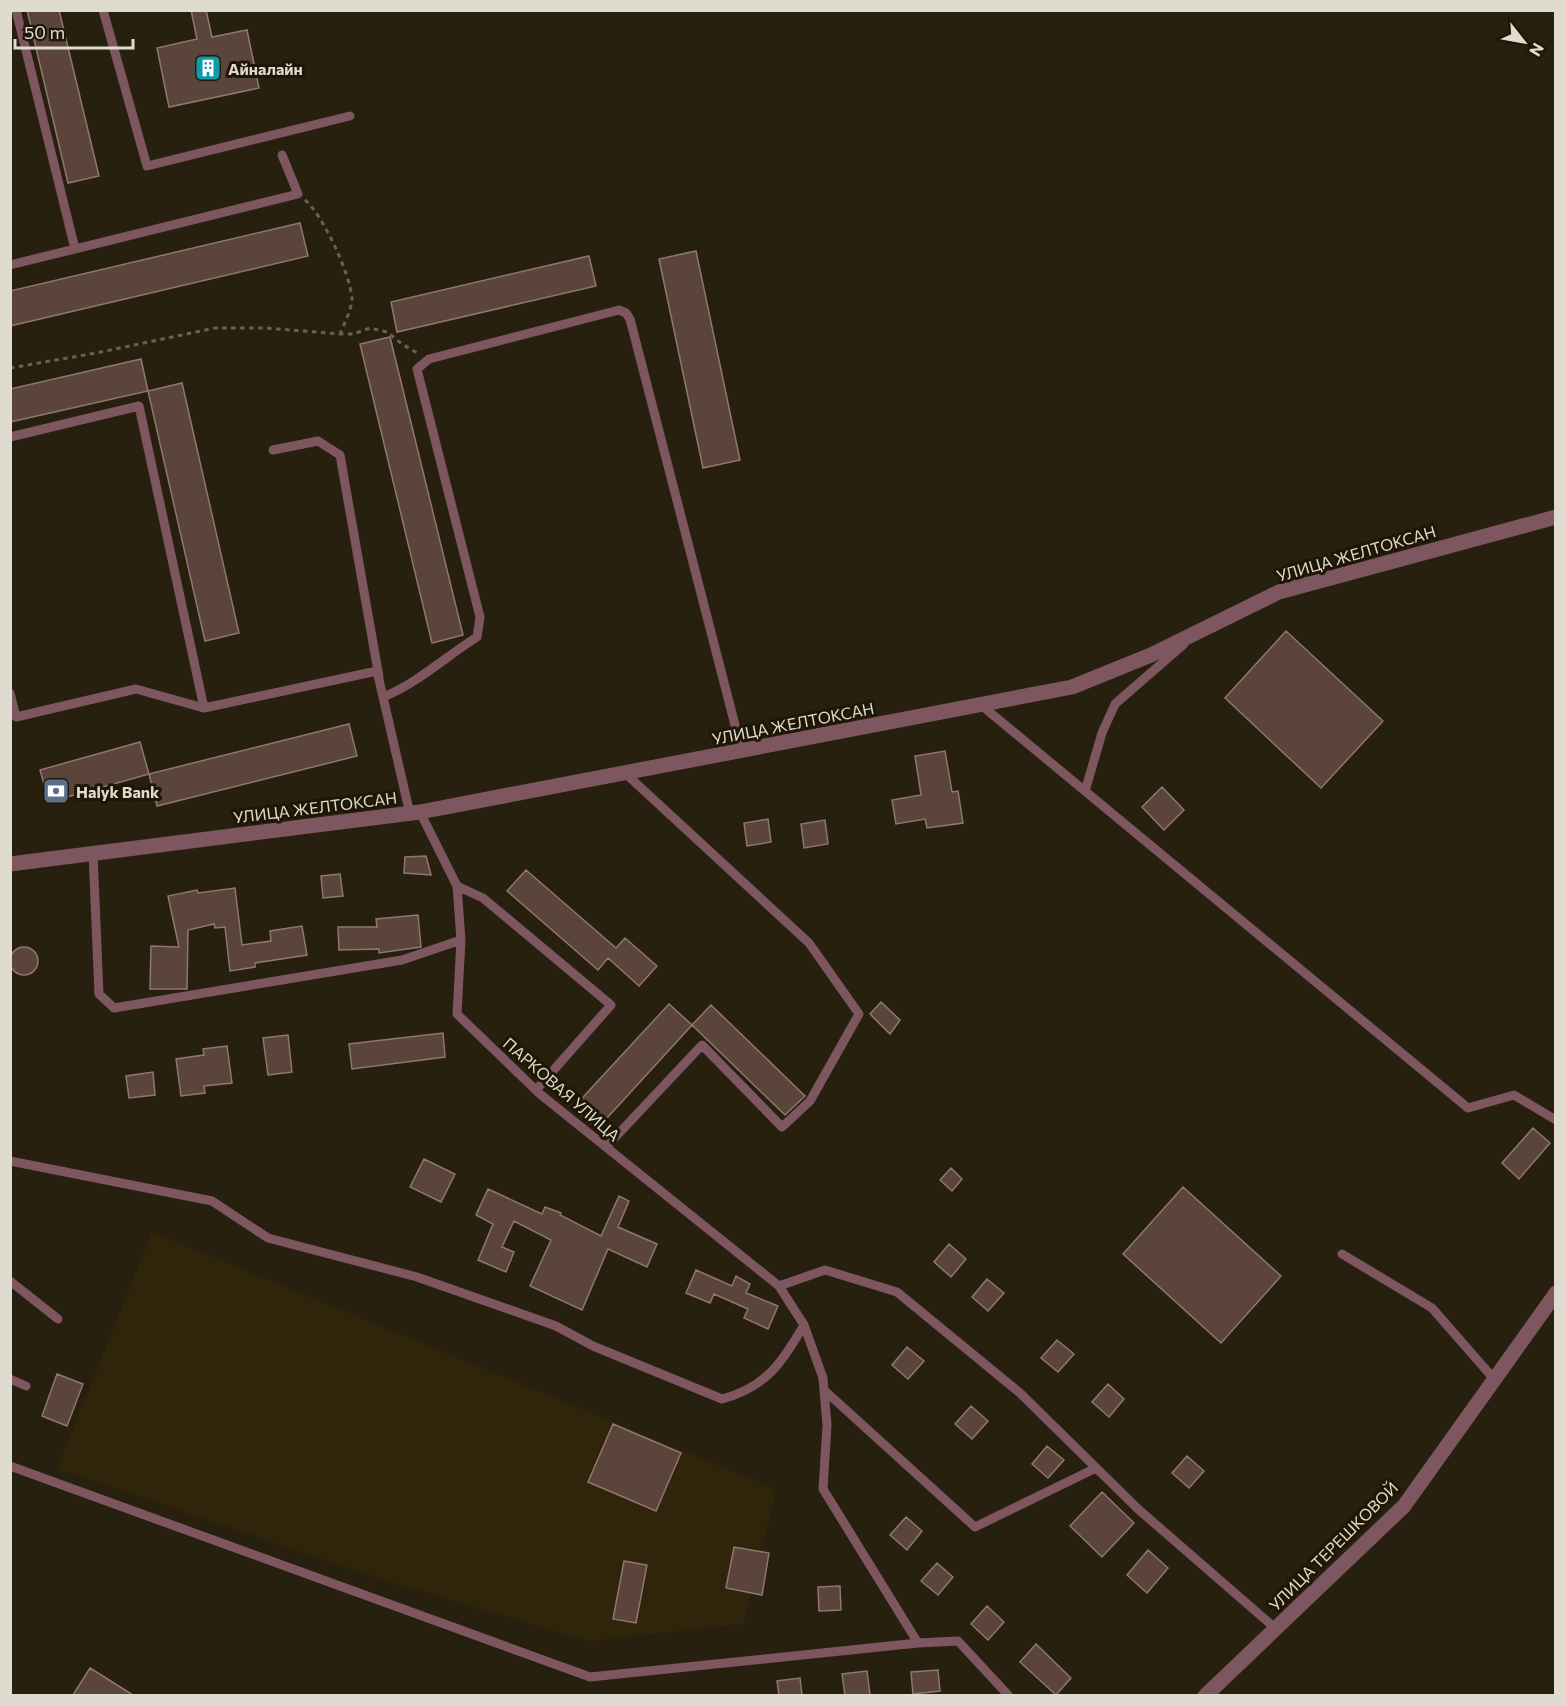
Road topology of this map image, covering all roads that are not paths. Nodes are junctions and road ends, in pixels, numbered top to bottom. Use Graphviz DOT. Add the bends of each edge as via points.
graph roads {
  1 [pos="16,10"];
  2 [pos="103,10"];
  3 [pos="350,116"];
  4 [pos="282,155"];
  5 [pos="75,249"];
  6 [pos="10,265"];
  7 [pos="10,438"];
  8 [pos="273,450"];
  9 [pos="1556,517"];
  10 [pos="1194,634"];
  11 [pos="380,685"];
  12 [pos="10,693"];
  13 [pos="383,697"];
  14 [pos="981,705"];
  15 [pos="204,708"];
  16 [pos="742,752"];
  17 [pos="626,774"];
  18 [pos="1085,791"];
  19 [pos="415,813"];
  20 [pos="93,853"];
  21 [pos="10,864"];
  22 [pos="457,886"];
  23 [pos="461,940"];
  24 [pos="536,1090"];
  25 [pos="1556,1120"];
  26 [pos="606,1147"];
  27 [pos="10,1161"];
  28 [pos="1342,1254"];
  29 [pos="10,1281"];
  30 [pos="779,1286"];
  31 [pos="1556,1293"];
  32 [pos="58,1319"];
  33 [pos="804,1325"];
  34 [pos="10,1379"];
  35 [pos="1494,1379"];
  36 [pos="26,1386"];
  37 [pos="824,1390"];
  38 [pos="10,1466"];
  39 [pos="1096,1468"];
  40 [pos="1275,1628"];
  41 [pos="918,1643"];
  42 [pos="1009,1695"];
  43 [pos="1205,1695"];
  1 -- 5 [label="lane"];
  2 -- 3 [label="lane" via="147,166"];
  4 -- 5 [label="lane" via="298,194"];
  5 -- 6 [label="lane"];
  7 -- 15 [label="lane" via="139,406"];
  8 -- 11 [label="lane, ПАРКОВАЯ УЛИЦА" via="318,441 340,455"];
  9 -- 10 [label="street, УЛИЦА ЖЕЛТОКСАН" via="1279,592"];
  10 -- 14 [label="street, УЛИЦА ЖЕЛТОКСАН" via="1072,687"];
  10 -- 18 [label="lane" via="1114,704"];
  11 -- 13 [label="lane, ПАРКОВАЯ УЛИЦА"];
  11 -- 15 [label="lane" via="377,671"];
  12 -- 15 [label="lane" via="16,717 136,689"];
  13 -- 16 [label="lane" via="442,664 477,637 480,617 417,369 429,359 614,311 626,312"];
  13 -- 19 [label="lane, ПАРКОВАЯ УЛИЦА"];
  14 -- 16 [label="street, УЛИЦА ЖЕЛТОКСАН"];
  14 -- 18 [label="lane"];
  16 -- 17 [label="street, УЛИЦА ЖЕЛТОКСАН"];
  17 -- 19 [label="street, УЛИЦА ЖЕЛТОКСАН"];
  17 -- 26 [label="lane" via="809,943 859,1014 810,1101 783,1127 702,1046"];
  18 -- 25 [label="lane" via="1468,1108 1514,1095"];
  19 -- 20 [label="street, УЛИЦА ЖЕЛТОКСАН"];
  19 -- 22 [label="lane, ПАРКОВАЯ УЛИЦА"];
  20 -- 21 [label="street, УЛИЦА ЖЕЛТОКСАН"];
  20 -- 23 [label="lane" via="99,994 114,1008 402,960"];
  22 -- 23 [label="lane, ПАРКОВАЯ УЛИЦА"];
  22 -- 24 [label="lane" via="483,898 611,1005"];
  23 -- 24 [label="lane, ПАРКОВАЯ УЛИЦА" via="457,1014"];
  24 -- 26 [label="lane, ПАРКОВАЯ УЛИЦА"];
  26 -- 30 [label="lane, ПАРКОВАЯ УЛИЦА"];
  27 -- 33 [label="lane" via="212,1201 268,1238 428,1281 556,1326 592,1346 722,1399 743,1393 764,1380 784,1359"];
  28 -- 35 [label="lane" via="1432,1308"];
  29 -- 32 [label="lane"];
  30 -- 33 [label="lane, ПАРКОВАЯ УЛИЦА"];
  30 -- 39 [label="lane" via="825,1270 897,1292 1020,1394"];
  31 -- 35 [label="street, УЛИЦА ТЕРЕШКОВОЙ"];
  33 -- 37 [label="lane, ПАРКОВАЯ УЛИЦА"];
  34 -- 36 [label="lane"];
  35 -- 40 [label="street, УЛИЦА ТЕРЕШКОВОЙ" via="1404,1506"];
  37 -- 39 [label="lane" via="975,1527"];
  37 -- 41 [label="lane, ПАРКОВАЯ УЛИЦА" via="827,1425 823,1489"];
  38 -- 41 [label="lane" via="590,1677"];
  39 -- 40 [label="lane" via="1211,1575"];
  40 -- 43 [label="street, УЛИЦА ТЕРЕШКОВОЙ"];
  41 -- 42 [label="lane" via="958,1641"];
}
